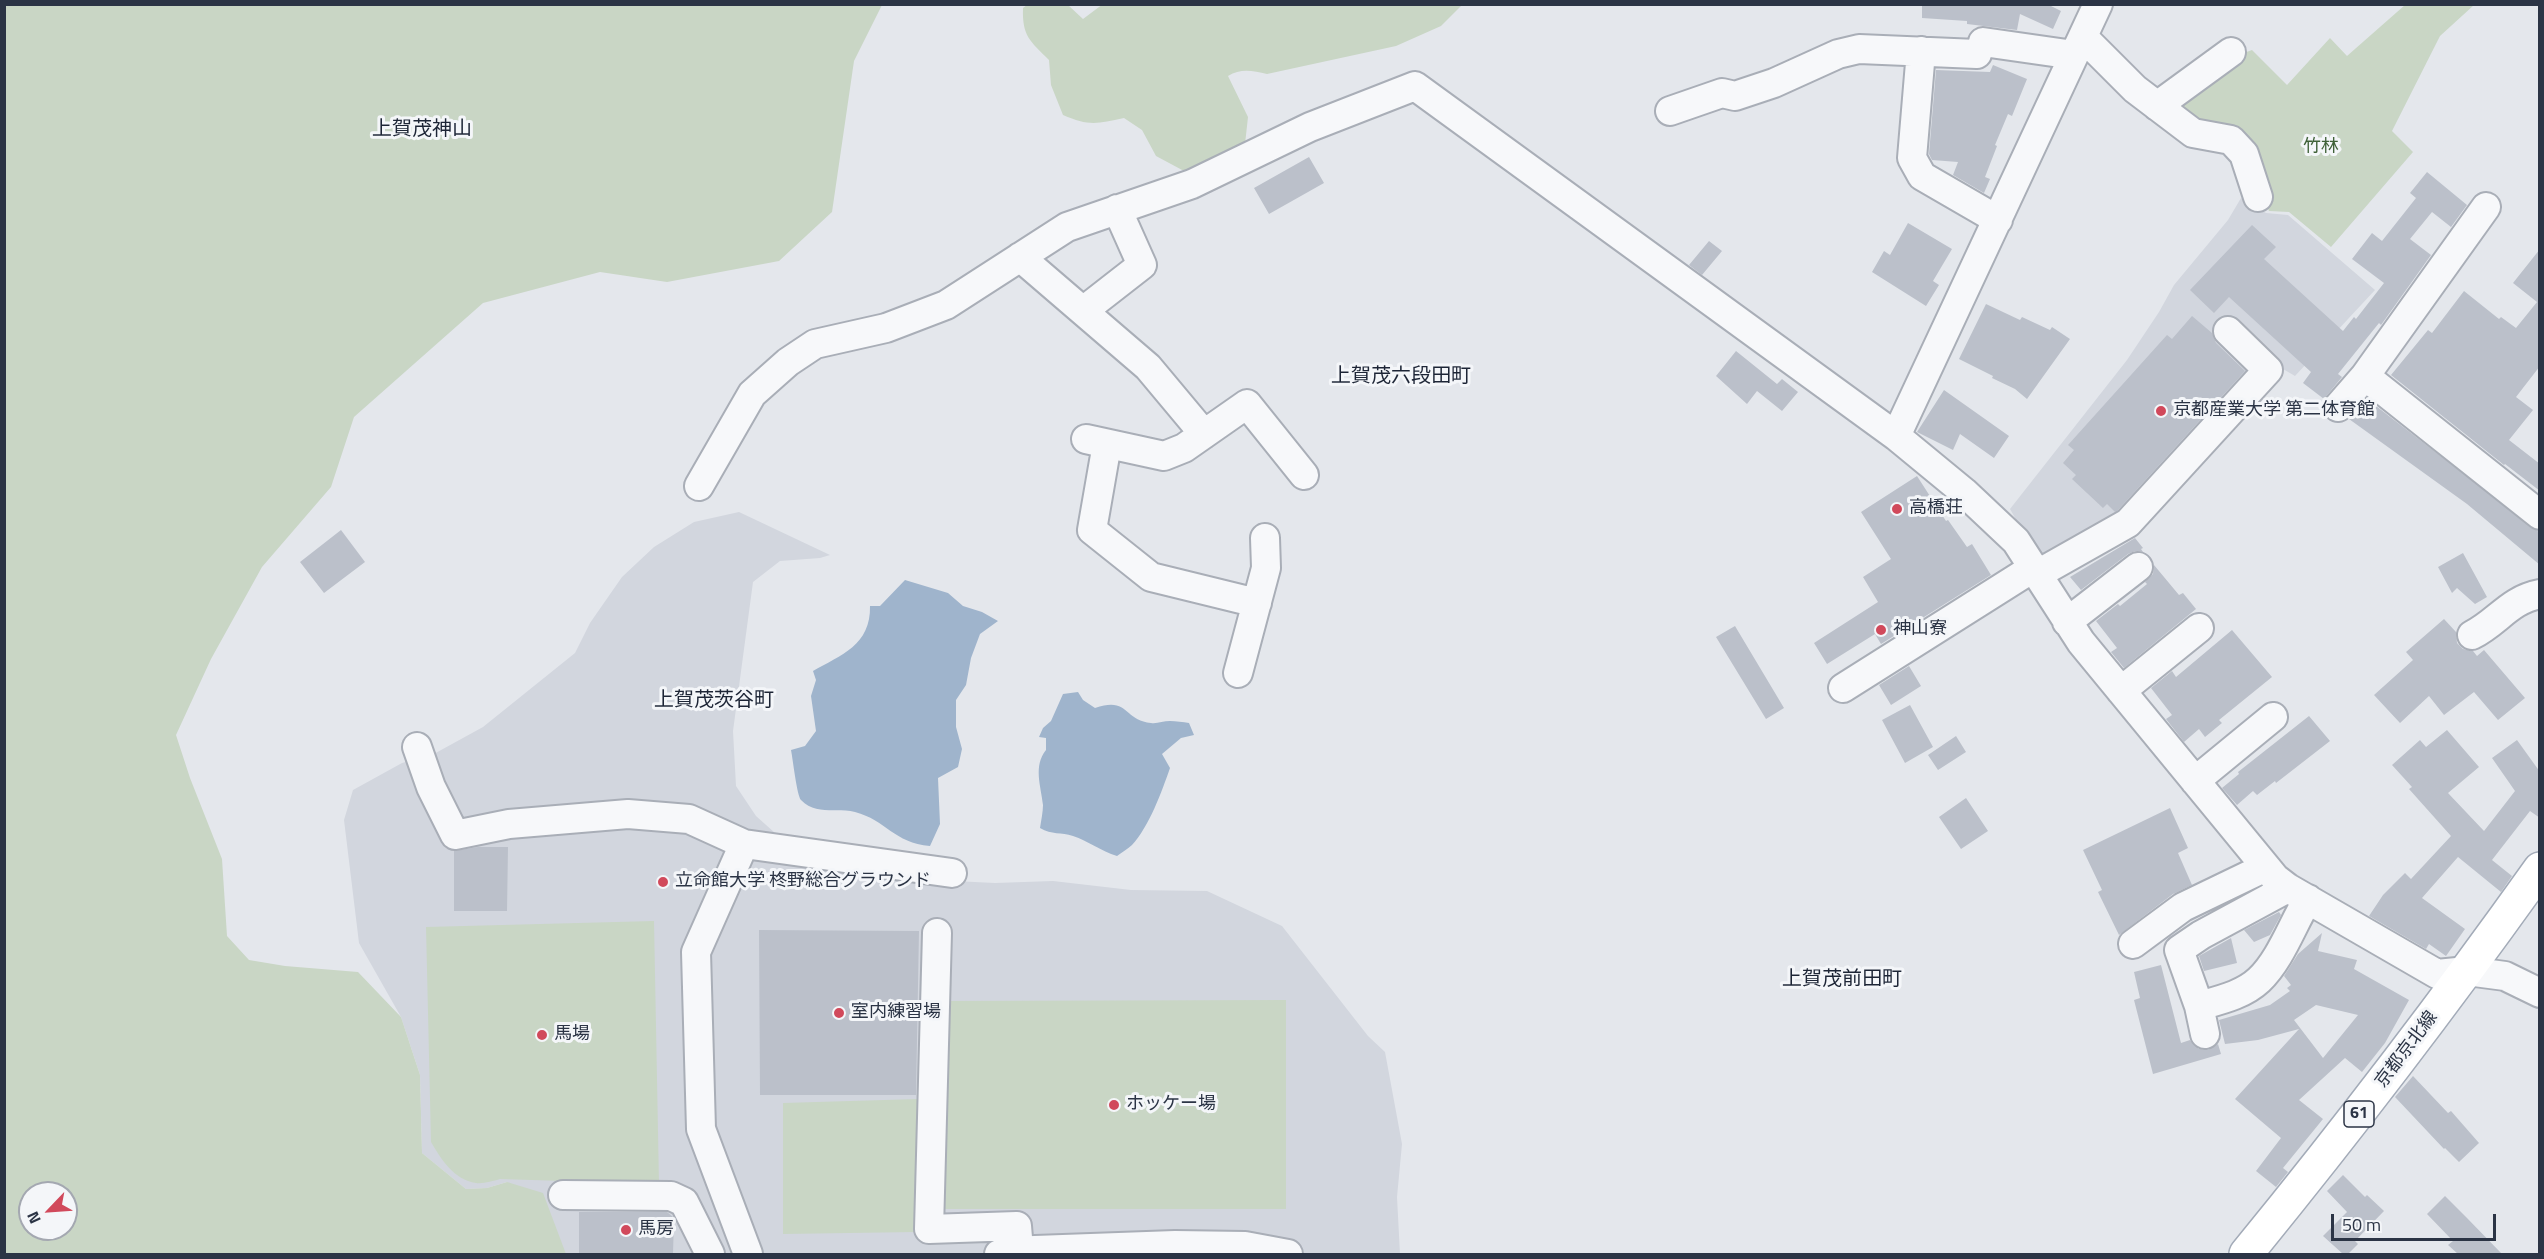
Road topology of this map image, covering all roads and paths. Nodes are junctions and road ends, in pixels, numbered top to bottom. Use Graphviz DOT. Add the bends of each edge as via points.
graph roads {
  1 [pos="2098,4"];
  2 [pos="2078,46"];
  3 [pos="1921,51"];
  4 [pos="2231,52"];
  5 [pos="2157,106"];
  6 [pos="1670,111"];
  7 [pos="2258,197"];
  8 [pos="2486,207"];
  9 [pos="1117,209"];
  10 [pos="1998,220"];
  11 [pos="1020,257"];
  12 [pos="1083,311"];
  13 [pos="2228,331"];
  14 [pos="2365,376"];
  15 [pos="2338,407"];
  16 [pos="1204,434"];
  17 [pos="1896,436"];
  18 [pos="1304,475"];
  19 [pos="699,486"];
  20 [pos="2540,515"];
  21 [pos="1265,538"];
  22 [pos="2138,567"];
  23 [pos="2034,571"];
  24 [pos="2540,594"];
  25 [pos="1257,603"];
  26 [pos="2067,622"];
  27 [pos="2199,628"];
  28 [pos="2472,635"];
  29 [pos="1238,673"];
  30 [pos="1843,688"];
  31 [pos="2121,691"];
  32 [pos="2273,717"];
  33 [pos="417,747"];
  34 [pos="2195,781"];
  35 [pos="744,844"];
  36 [pos="2266,867"];
  37 [pos="2540,869"];
  38 [pos="952,873"];
  39 [pos="2298,894"];
  40 [pos="937,933"];
  41 [pos="2133,944"];
  42 [pos="2467,971"];
  43 [pos="2540,993"];
  44 [pos="2199,1006"];
  45 [pos="2205,1034"];
  46 [pos="563,1196"];
  47 [pos="1009,1252"];
  48 [pos="710,1254"];
  49 [pos="748,1254"];
  50 [pos="1288,1254"];
  51 [pos="2246,1254"];
  1 -- 2 [label="street"];
  2 -- 3 [label="street"];
  2 -- 5 [label="street"];
  2 -- 10 [label="street"];
  3 -- 6 [label="street" via="1859,49 1838,54 1774,83 1735,96 1722,93"];
  3 -- 10 [label="street" via="1912,158 1922,176"];
  4 -- 5 [label="street"];
  5 -- 7 [label="street" via="2193,133 2231,140 2244,154"];
  8 -- 14 [label="street"];
  9 -- 11 [label="street" via="1067,227"];
  9 -- 12 [label="street" via="1142,265"];
  9 -- 17 [label="street" via="1192,184 1310,127 1415,86"];
  10 -- 17 [label="street"];
  11 -- 12 [label="street"];
  11 -- 19 [label="street" via="946,306 886,328 815,344 788,362 752,394"];
  12 -- 16 [label="street" via="1148,367"];
  13 -- 23 [label="street" via="2268,370 2128,523"];
  14 -- 15 [label="street"];
  14 -- 20 [label="street"];
  16 -- 18 [label="street" via="1247,404"];
  16 -- 25 [label="street" via="1164,456 1096,441 1092,530 1151,577"];
  17 -- 23 [label="street" via="2016,541"];
  21 -- 25 [label="street" via="1266,568"];
  22 -- 26 [label="street"];
  23 -- 26 [label="street"];
  23 -- 30 [label="street"];
  24 -- 28 [label="street" via="2523,597"];
  25 -- 29 [label="street"];
  26 -- 31 [label="street"];
  27 -- 31 [label="street"];
  31 -- 34 [label="street"];
  32 -- 34 [label="street"];
  33 -- 35 [label="street" via="431,787 455,835 509,824 628,814 689,819"];
  34 -- 36 [label="street"];
  35 -- 38 [label="street"];
  35 -- 49 [label="street" via="696,952 701,1129"];
  36 -- 39 [label="street"];
  36 -- 41 [label="street" via="2183,908"];
  37 -- 42 [label="main road, 京都京北線 / 61"];
  39 -- 42 [label="street" via="2437,974"];
  39 -- 44 [label="street" via="2279,953 2259,980 2233,997"];
  39 -- 44 [label="street" via="2201,935 2179,950"];
  40 -- 47 [label="street" via="929,1229 1017,1226"];
  42 -- 43 [label="street" via="2505,976"];
  42 -- 51 [label="main road, 京都京北線 / 61" via="2342,1137"];
  44 -- 45 [label="street"];
  46 -- 48 [label="street" via="671,1196 684,1202"];
  47 -- 50 [label="street" via="1187,1245 1245,1246"];
}
